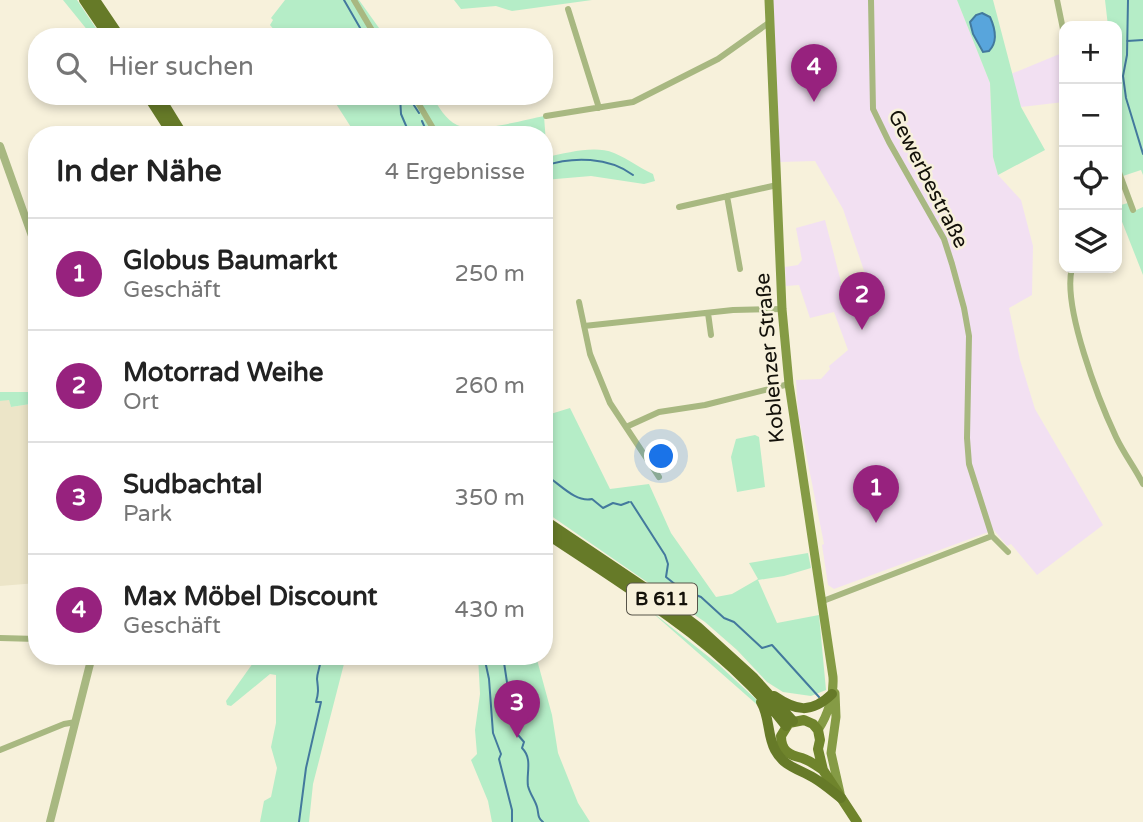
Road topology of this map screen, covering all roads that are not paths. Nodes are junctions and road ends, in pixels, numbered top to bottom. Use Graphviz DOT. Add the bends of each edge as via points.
graph roads {
  1 [pos="84,0"];
  2 [pos="94,0"];
  3 [pos="354,0"];
  4 [pos="769,0"];
  5 [pos="872,0"];
  6 [pos="1057,0"];
  7 [pos="568,9"];
  8 [pos="1061,21"];
  9 [pos="770,22"];
  10 [pos="103,28"];
  11 [pos="114,28"];
  12 [pos="371,28"];
  13 [pos="154,105"];
  14 [pos="165,105"];
  15 [pos="419,105"];
  16 [pos="599,108"];
  17 [pos="546,116"];
  18 [pos="167,126"];
  19 [pos="177,126"];
  20 [pos="431,126"];
  21 [pos="0,146"];
  22 [pos="1122,180"];
  23 [pos="777,185"];
  24 [pos="727,196"];
  25 [pos="678,207"];
  26 [pos="1133,210"];
  27 [pos="28,225"];
  28 [pos="740,269"];
  29 [pos="1070,273"];
  30 [pos="579,302"];
  31 [pos="782,309"];
  32 [pos="708,313"];
  33 [pos="584,326"];
  34 [pos="711,335"];
  35 [pos="789,384"];
  36 [pos="626,427"];
  37 [pos="659,477"];
  38 [pos="1143,482"];
  39 [pos="553,526"];
  40 [pos="992,536"];
  41 [pos="553,537"];
  42 [pos="1008,552"];
  43 [pos="823,601"];
  44 [pos="0,638"];
  45 [pos="28,639"];
  46 [pos="90,665"];
  47 [pos="752,688"];
  48 [pos="833,691"];
  49 [pos="768,692"];
  50 [pos="828,710"];
  51 [pos="76,722"];
  52 [pos="810,722"];
  53 [pos="789,723"];
  54 [pos="818,730"];
  55 [pos="818,749"];
  56 [pos="0,750"];
  57 [pos="804,758"];
  58 [pos="823,770"];
  59 [pos="841,798"];
  60 [pos="50,822"];
  61 [pos="857,822"];
  1 -- 10 [label="highway"];
  2 -- 11 [label="highway"];
  3 -- 12 [label="street"];
  4 -- 9 [label="main road, Koblenzer Straße"];
  5 -- 40 [label="street, Gewerbestraße" via="873,110 943,239 964,307 969,336 969,464"];
  6 -- 8 [label="street"];
  7 -- 16 [label="street"];
  9 -- 16 [label="street" via="718,59 633,102"];
  9 -- 23 [label="main road, Koblenzer Straße"];
  13 -- 18 [label="highway"];
  14 -- 19 [label="highway"];
  15 -- 20 [label="street"];
  16 -- 17 [label="street"];
  21 -- 27 [label="street"];
  22 -- 26 [label="street"];
  23 -- 24 [label="street"];
  23 -- 31 [label="main road, Koblenzer Straße"];
  24 -- 25 [label="street"];
  24 -- 28 [label="street"];
  29 -- 38 [label="street" via="1070,297 1083,350 1117,438"];
  30 -- 33 [label="street"];
  31 -- 32 [label="street"];
  31 -- 35 [label="main road, Koblenzer Straße"];
  32 -- 33 [label="street"];
  32 -- 34 [label="street"];
  33 -- 36 [label="street" via="610,403"];
  35 -- 36 [label="street" via="659,412"];
  35 -- 43 [label="main road, Koblenzer Straße"];
  36 -- 37 [label="street"];
  39 -- 49 [label="highway, B 611" via="698,627"];
  40 -- 42 [label="street, Gewerbestraße"];
  40 -- 43 [label="street"];
  41 -- 47 [label="highway, B 611" via="689,632"];
  43 -- 48 [label="main road, Koblenzer Straße"];
  44 -- 45 [label="street"];
  46 -- 51 [label="street"];
  47 -- 53 [label="highway, B 611"];
  47 -- 59 [label="highway, B 611" via="767,713 770,738 780,758"];
  48 -- 49 [label="highway, B 611" via="815,708 804,709"];
  48 -- 50 [label="main road, Koblenzer Straße"];
  48 -- 59 [label="main road" via="831,753"];
  49 -- 53 [label="highway, B 611"];
  50 -- 52 [label="main road"];
  50 -- 54 [label="main road, Koblenzer Straße"];
  51 -- 56 [label="street"];
  51 -- 60 [label="street"];
  52 -- 53 [label="main road"];
  52 -- 54 [label="main road"];
  53 -- 57 [label="main road, Koblenzer Straße" via="781,736 785,751"];
  54 -- 55 [label="main road, Koblenzer Straße"];
  55 -- 57 [label="main road"];
  55 -- 58 [label="main road, Koblenzer Straße / B 611"];
  57 -- 58 [label="main road, Koblenzer Straße / B 611"];
  58 -- 59 [label="main road, Koblenzer Straße / B 611"];
  59 -- 61 [label="main road, Koblenzer Straße / B 611"];
}
